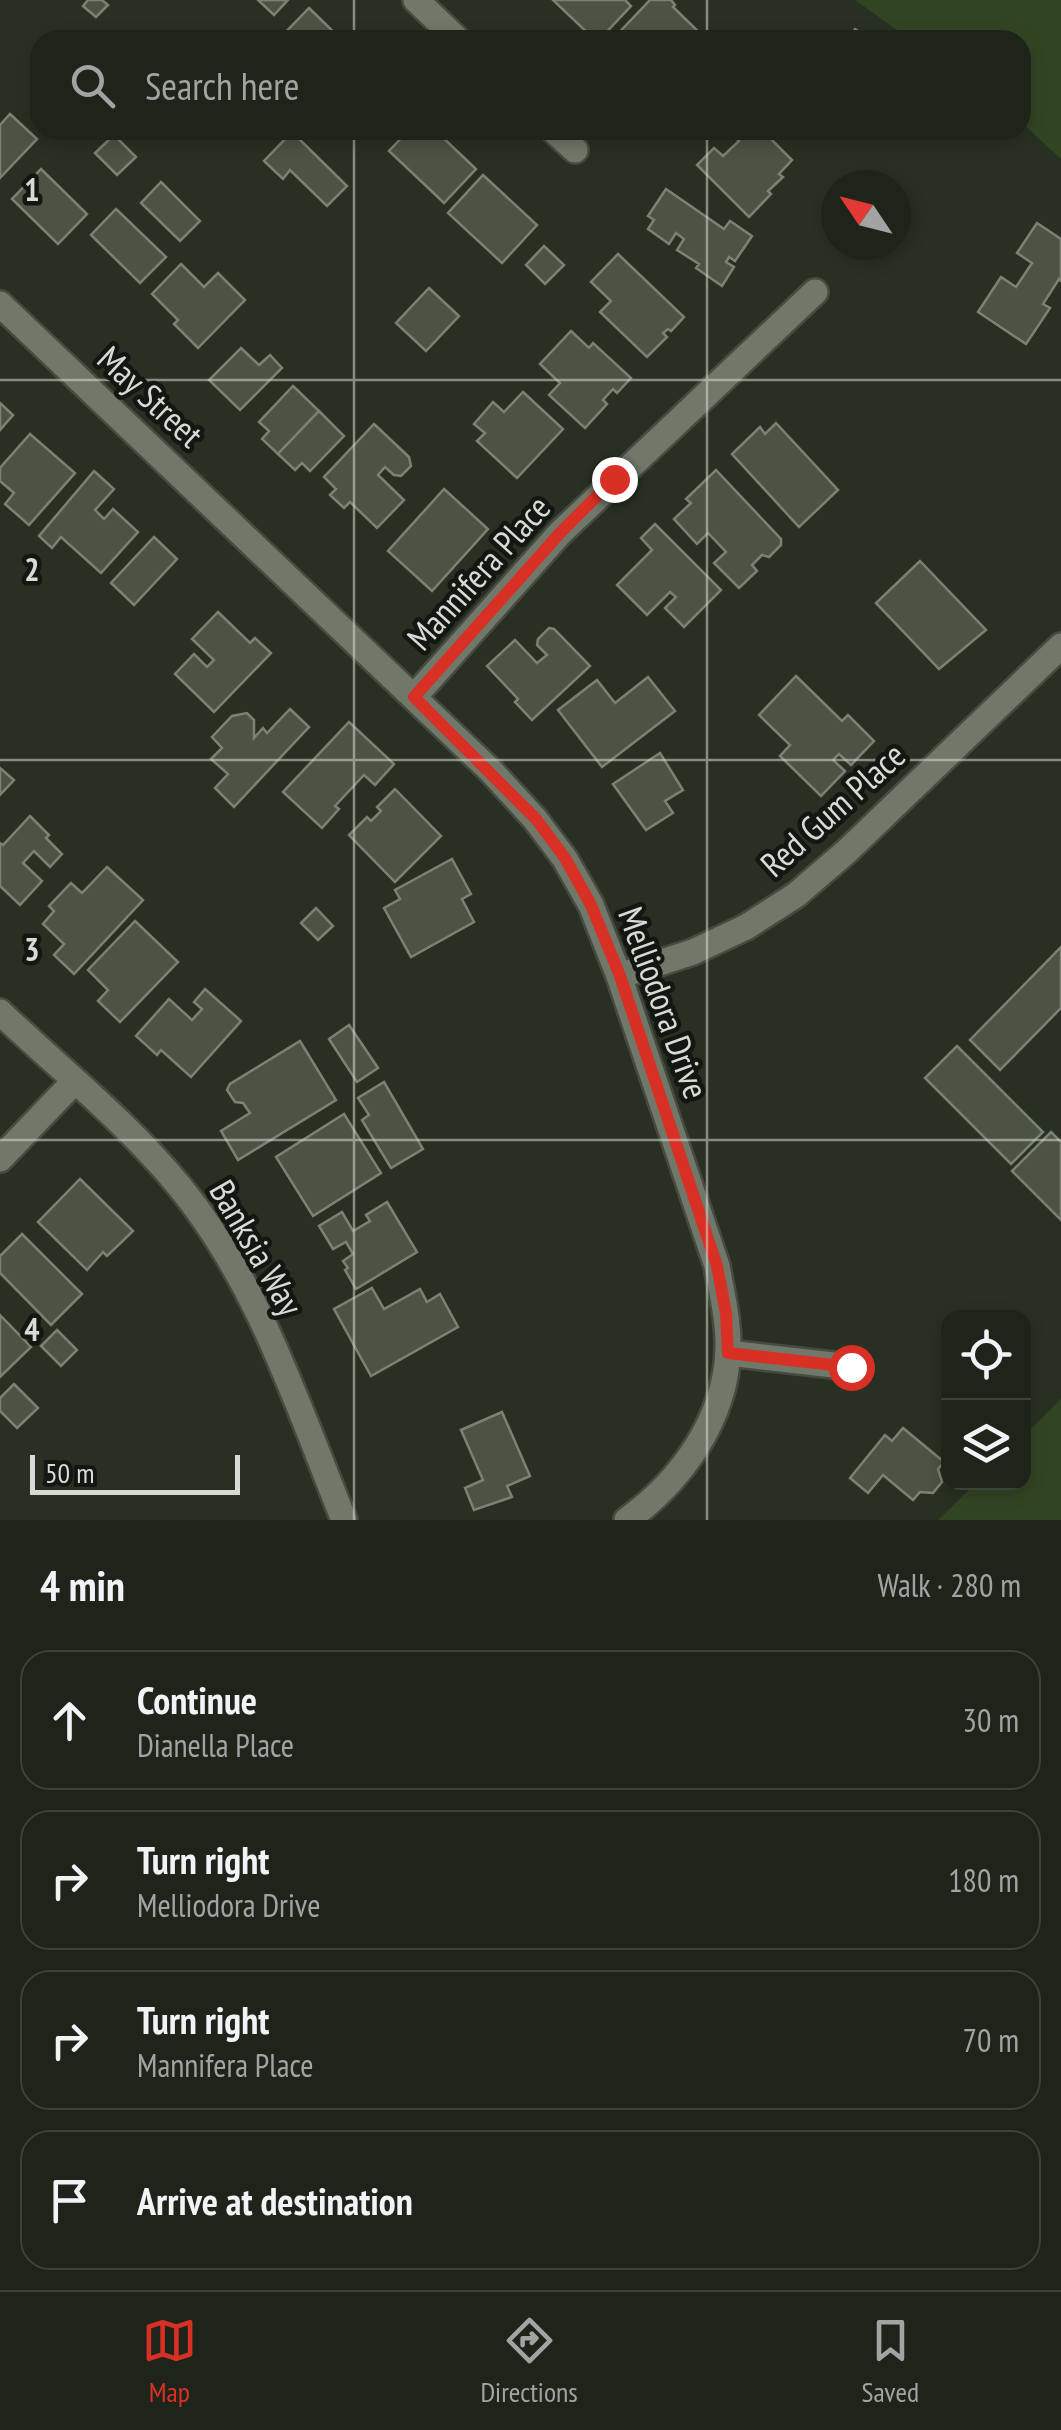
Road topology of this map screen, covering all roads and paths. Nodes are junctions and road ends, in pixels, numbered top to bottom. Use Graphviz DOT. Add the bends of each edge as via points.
graph roads {
  1 [pos="416,0"];
  2 [pos="448,30"];
  3 [pos="564,140"];
  4 [pos="575,150"];
  5 [pos="815,292"];
  6 [pos="0,304"];
  7 [pos="252,542"];
  8 [pos="1061,646"];
  9 [pos="414,697"];
  10 [pos="620,976"];
  11 [pos="0,1012"];
  12 [pos="74,1082"];
  13 [pos="0,1159"];
  14 [pos="728,1353"];
  15 [pos="851,1367"];
  16 [pos="344,1520"];
  17 [pos="627,1520"];
  1 -- 2 [label="street"];
  3 -- 4 [label="street"];
  5 -- 9 [label="street, Mannifera Place" via="560,533"];
  6 -- 7 [label="street, May Street"];
  7 -- 9 [label="street, Melliodora Drive"];
  8 -- 10 [label="street, Red Gum Place" via="796,895 728,936"];
  9 -- 10 [label="street, Melliodora Drive" via="536,819 565,858"];
  10 -- 14 [label="street, Melliodora Drive" via="717,1266"];
  11 -- 12 [label="street, Banksia Way"];
  12 -- 13 [label="street"];
  12 -- 16 [label="street, Banksia Way" via="180,1187 220,1244 277,1355"];
  14 -- 15 [label="street"];
  14 -- 17 [label="street, Melliodora Drive" via="709,1426 680,1472"];
}
